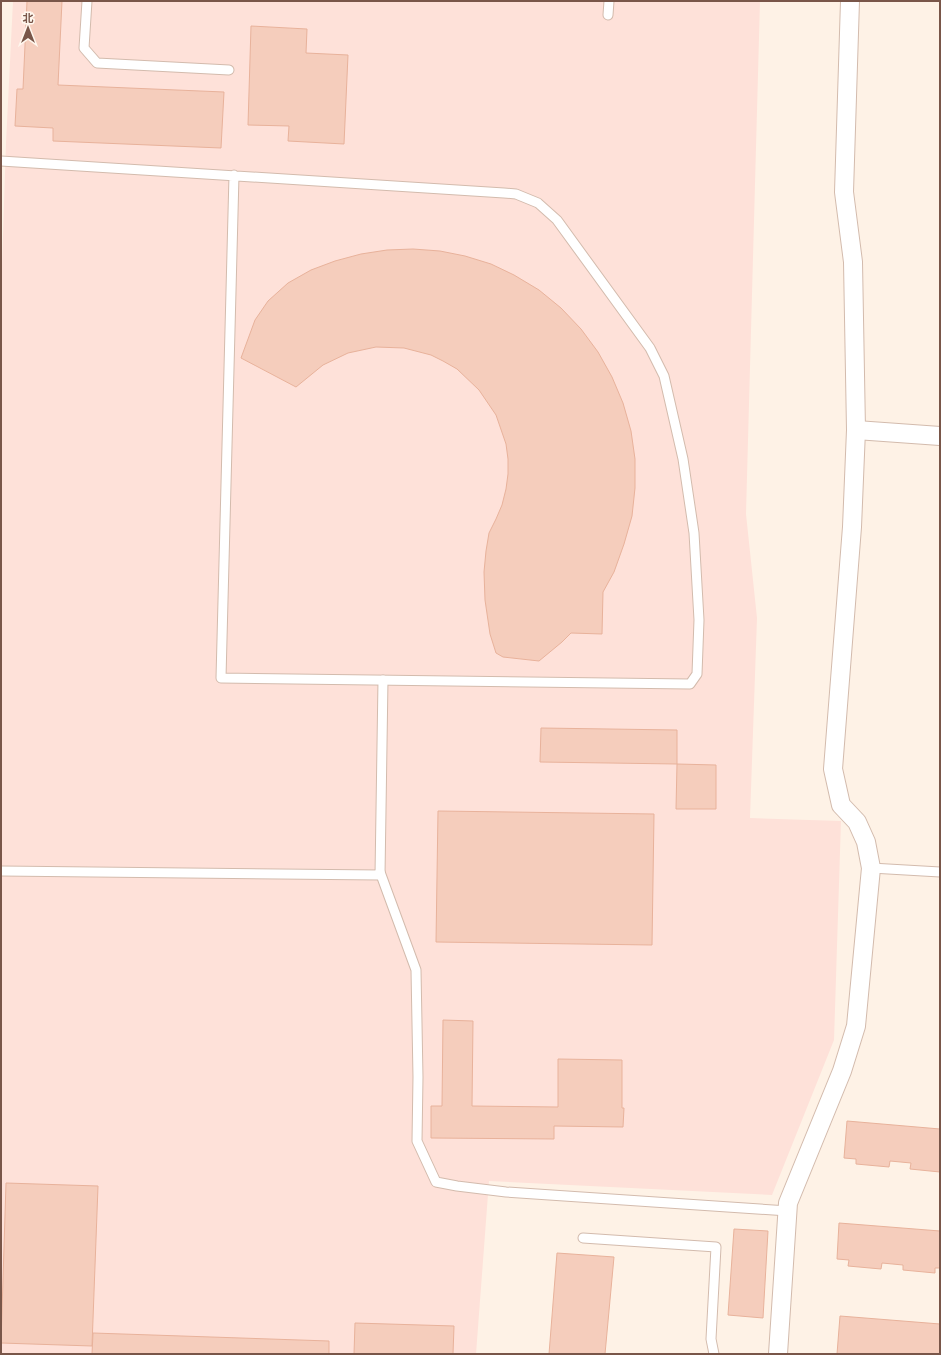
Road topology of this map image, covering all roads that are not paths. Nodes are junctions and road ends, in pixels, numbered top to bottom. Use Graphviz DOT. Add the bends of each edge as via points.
graph roads {
  1 [pos="86,1"];
  2 [pos="609,1"];
  3 [pos="850,1"];
  4 [pos="608,15"];
  5 [pos="229,70"];
  6 [pos="1,161"];
  7 [pos="234,175"];
  8 [pos="856,430"];
  9 [pos="940,436"];
  10 [pos="383,680"];
  11 [pos="870,868"];
  12 [pos="1,870"];
  13 [pos="380,872"];
  14 [pos="940,872"];
  15 [pos="788,1211"];
  16 [pos="583,1238"];
  17 [pos="714,1354"];
  18 [pos="778,1354"];
  1 -- 5 [label="lane" via="84,48 97,63"];
  2 -- 4 [label="lane"];
  3 -- 8 [label="street" via="844,192 853,262"];
  6 -- 7 [label="lane"];
  7 -- 10 [label="lane" via="221,678"];
  7 -- 10 [label="lane" via="516,194 538,203 557,220 650,348 664,376 683,459 694,533 699,620 696,674 690,684"];
  8 -- 9 [label="street"];
  8 -- 11 [label="street" via="852,527 833,769 841,805 857,822 866,842"];
  10 -- 13 [label="lane"];
  11 -- 14 [label="lane"];
  11 -- 15 [label="street" via="856,1026 842,1071 788,1203"];
  12 -- 13 [label="lane" via="380,875"];
  13 -- 15 [label="lane" via="416,970 417,1141 436,1182 506,1192"];
  15 -- 18 [label="street"];
  16 -- 17 [label="lane" via="716,1247 711,1338"];
}
